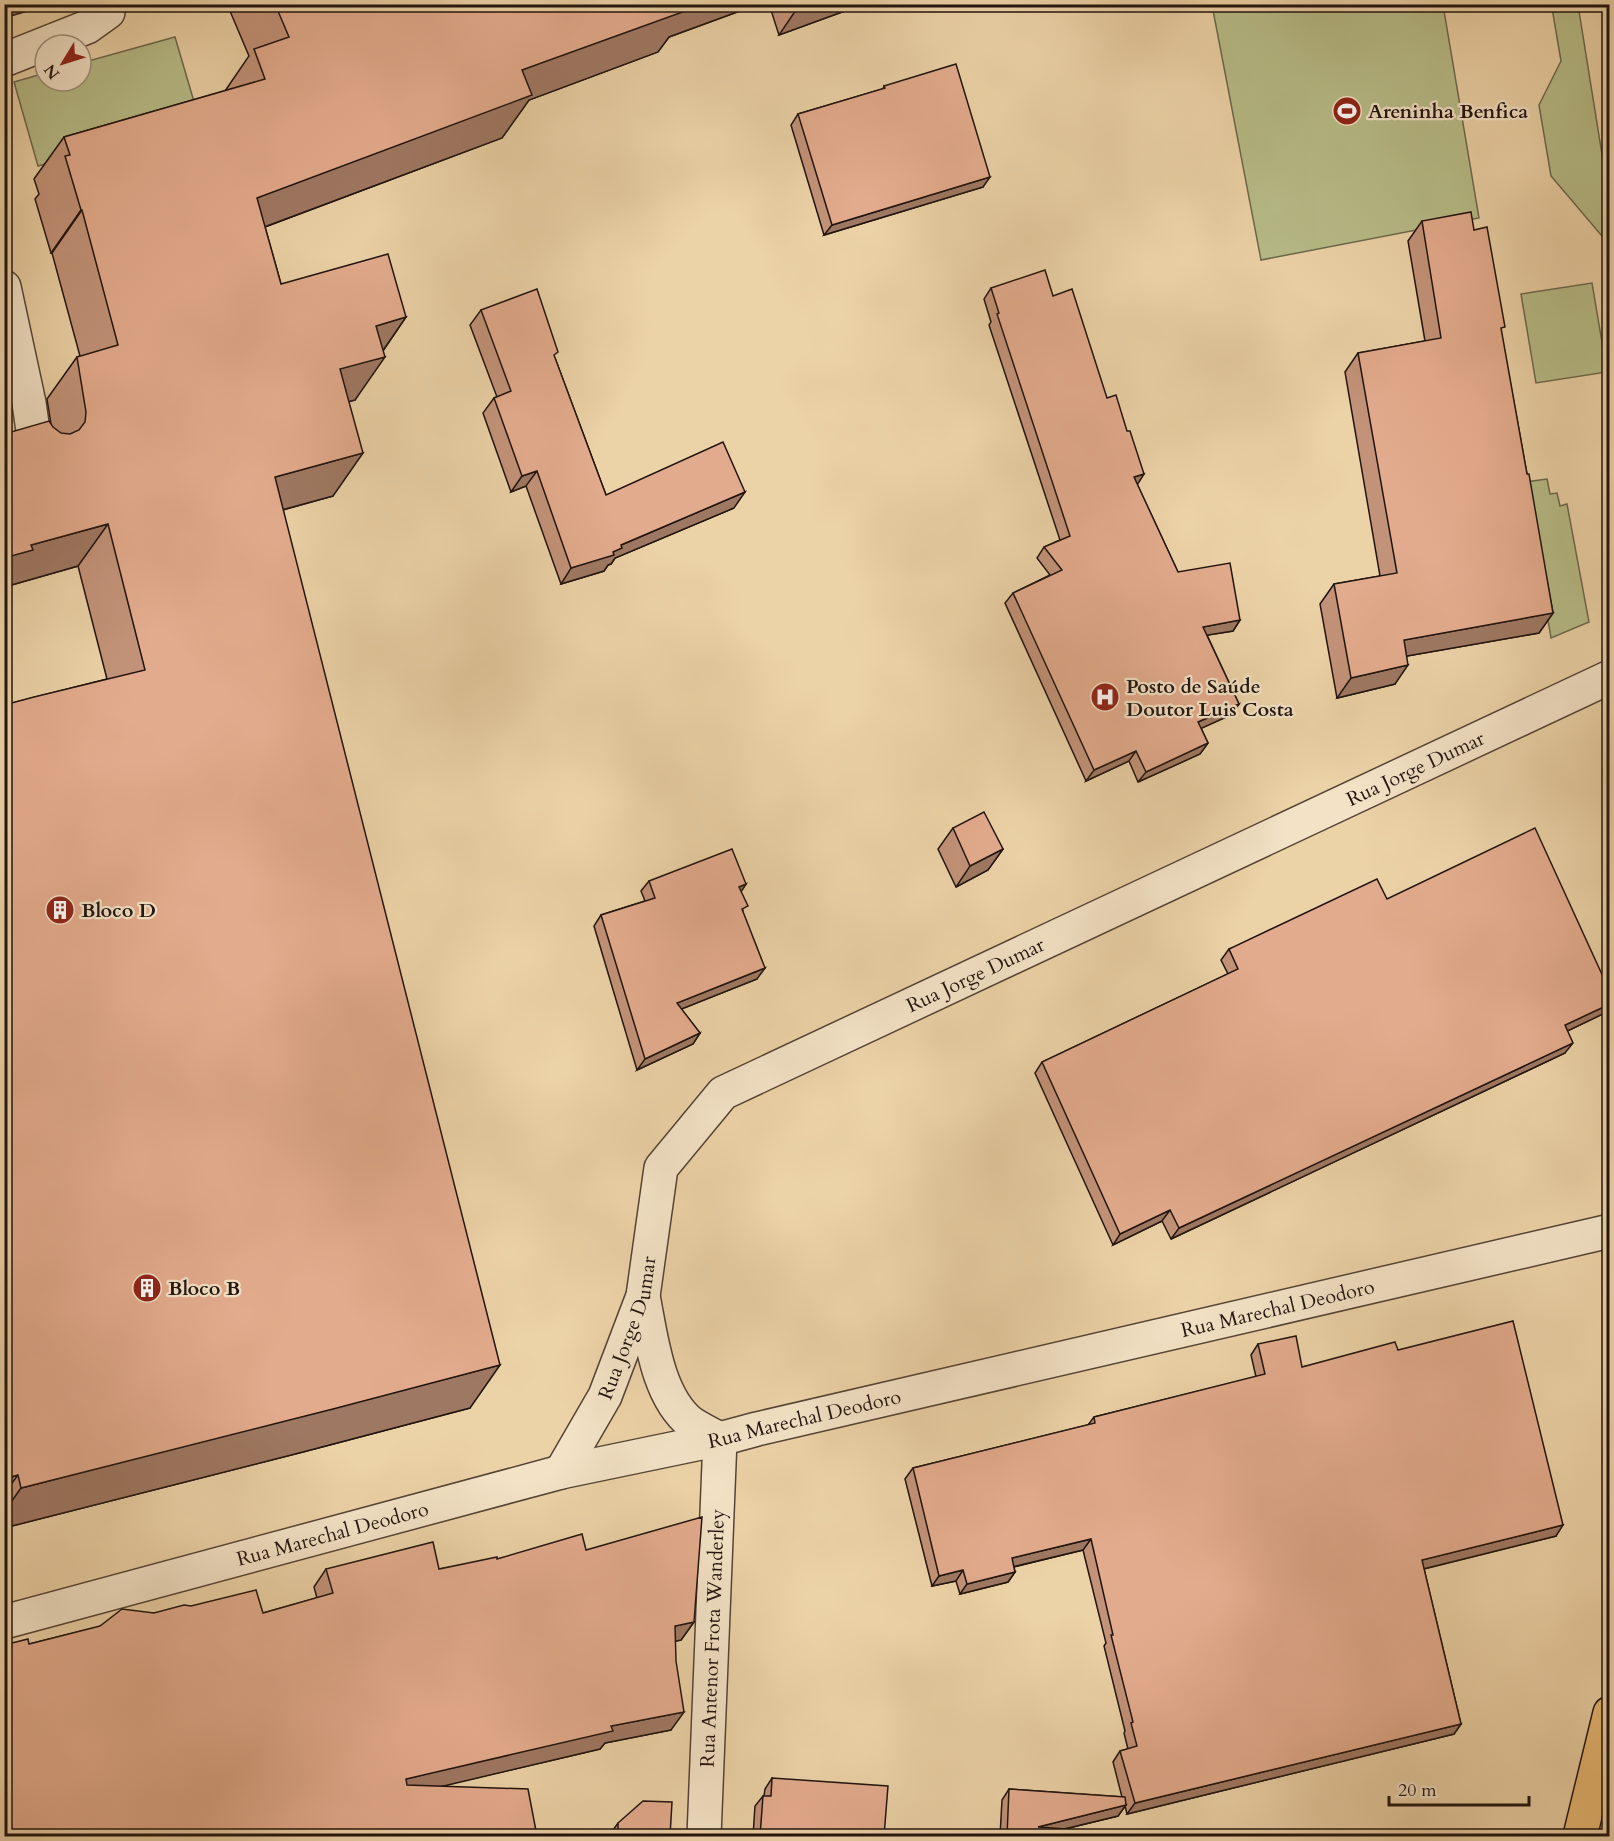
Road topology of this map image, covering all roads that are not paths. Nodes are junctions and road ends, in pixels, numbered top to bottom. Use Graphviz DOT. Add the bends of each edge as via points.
graph roads {
  1 [pos="108,4"];
  2 [pos="4,60"];
  3 [pos="4,287"];
  4 [pos="37,458"];
  5 [pos="1610,677"];
  6 [pos="1610,1231"];
  7 [pos="643,1296"];
  8 [pos="720,1439"];
  9 [pos="561,1472"];
  10 [pos="4,1622"];
  11 [pos="1610,1713"];
  12 [pos="704,1836"];
  13 [pos="1580,1836"];
  1 -- 2 [label="street" via="108,12 87,27"];
  3 -- 4 [label="street"];
  5 -- 7 [label="street, Rua Jorge Dumar" via="723,1093 662,1168"];
  6 -- 8 [label="street, Rua Marechal Deodoro"];
  7 -- 8 [label="street" via="655,1355 669,1396 692,1424"];
  7 -- 9 [label="street, Rua Jorge Dumar" via="605,1396"];
  8 -- 9 [label="street, Rua Marechal Deodoro"];
  8 -- 12 [label="street, Rua Antenor Frota Wanderley"];
  9 -- 10 [label="street, Rua Marechal Deodoro"];
  11 -- 13 [label="main road"];
}
